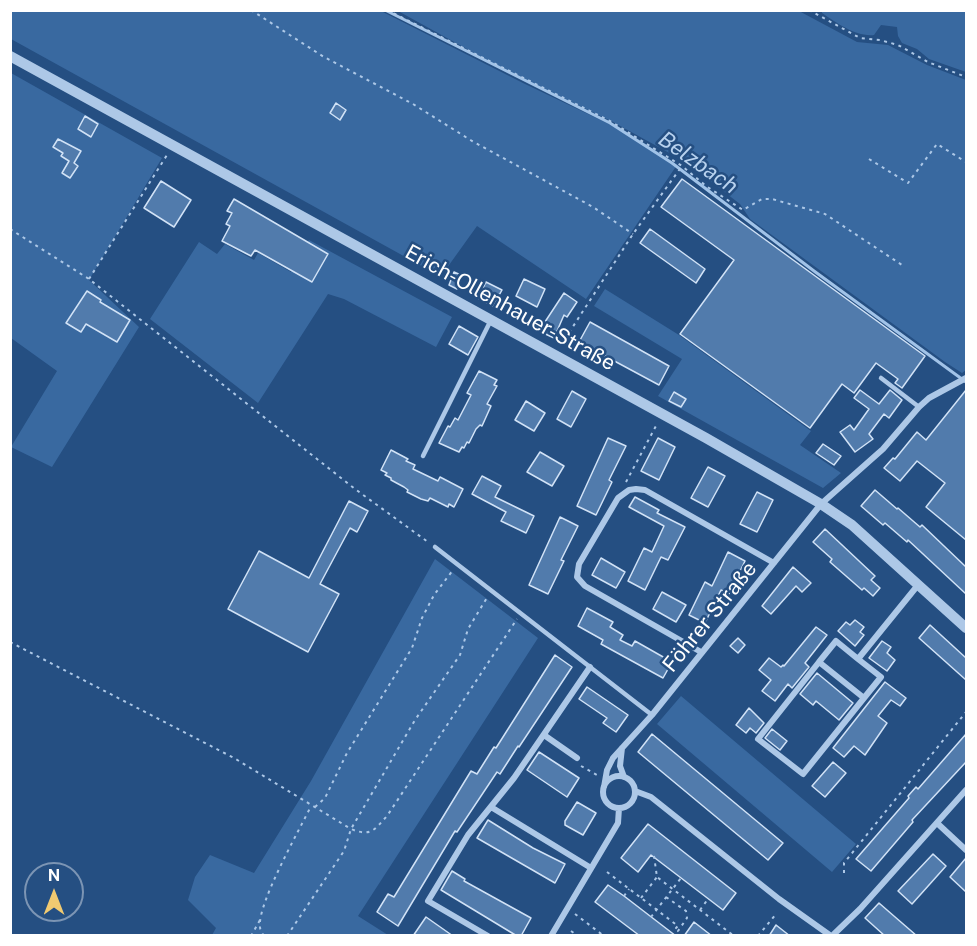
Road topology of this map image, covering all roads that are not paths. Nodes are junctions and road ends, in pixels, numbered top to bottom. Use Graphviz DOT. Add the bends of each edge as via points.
graph roads {
  1 [pos="10,56"];
  2 [pos="490,320"];
  3 [pos="881,378"];
  4 [pos="963,379"];
  5 [pos="919,407"];
  6 [pos="423,456"];
  7 [pos="821,504"];
  8 [pos="435,547"];
  9 [pos="774,563"];
  10 [pos="918,585"];
  11 [pos="966,628"];
  12 [pos="701,652"];
  13 [pos="858,659"];
  14 [pos="819,662"];
  15 [pos="590,667"];
  16 [pos="864,698"];
  17 [pos="652,714"];
  18 [pos="544,735"];
  19 [pos="622,748"];
  20 [pos="577,758"];
  21 [pos="624,777"];
  22 [pos="604,787"];
  23 [pos="966,790"];
  24 [pos="635,791"];
  25 [pos="491,807"];
  26 [pos="619,808"];
  27 [pos="938,823"];
  28 [pos="966,850"];
  29 [pos="591,868"];
  30 [pos="488,936"];
  31 [pos="551,936"];
  32 [pos="831,936"];
  1 -- 2 [label="street, Erich-Ollenhauer-Straße"];
  2 -- 6 [label="lane"];
  2 -- 7 [label="street, Erich-Ollenhauer-Straße"];
  3 -- 5 [label="lane"];
  4 -- 5 [label="street, Föhrer Straße"];
  5 -- 7 [label="street, Föhrer Straße" via="887,445"];
  7 -- 9 [label="street, Föhrer Straße"];
  7 -- 10 [label="street, Erich-Ollenhauer-Straße" via="852,525"];
  8 -- 15 [label="lane"];
  9 -- 12 [label="street, Föhrer Straße"];
  9 -- 12 [label="street" via="645,490 629,490 618,498 579,564 578,577 585,586"];
  10 -- 11 [label="street, Erich-Ollenhauer-Straße"];
  10 -- 13 [label="street"];
  12 -- 17 [label="street, Föhrer Straße"];
  13 -- 14 [label="street" via="836,641"];
  13 -- 16 [label="street" via="881,677"];
  14 -- 16 [label="street"];
  14 -- 16 [label="street" via="758,738 803,774"];
  15 -- 17 [label="lane"];
  15 -- 18 [label="street"];
  17 -- 19 [label="street, Föhrer Straße"];
  18 -- 20 [label="street"];
  18 -- 25 [label="street"];
  19 -- 21 [label="street" via="620,766"];
  19 -- 22 [label="street, Föhrer Straße" via="609,764"];
  21 -- 22 [label="street" via="609,779"];
  21 -- 24 [label="street"];
  22 -- 26 [label="street" via="606,802"];
  23 -- 27 [label="street"];
  24 -- 26 [label="street" via="629,805"];
  24 -- 32 [label="street" via="651,797"];
  25 -- 29 [label="street"];
  25 -- 30 [label="street" via="468,835 428,901"];
  26 -- 29 [label="street" via="618,823"];
  27 -- 28 [label="street"];
  27 -- 32 [label="street"];
  29 -- 31 [label="street"];
}
